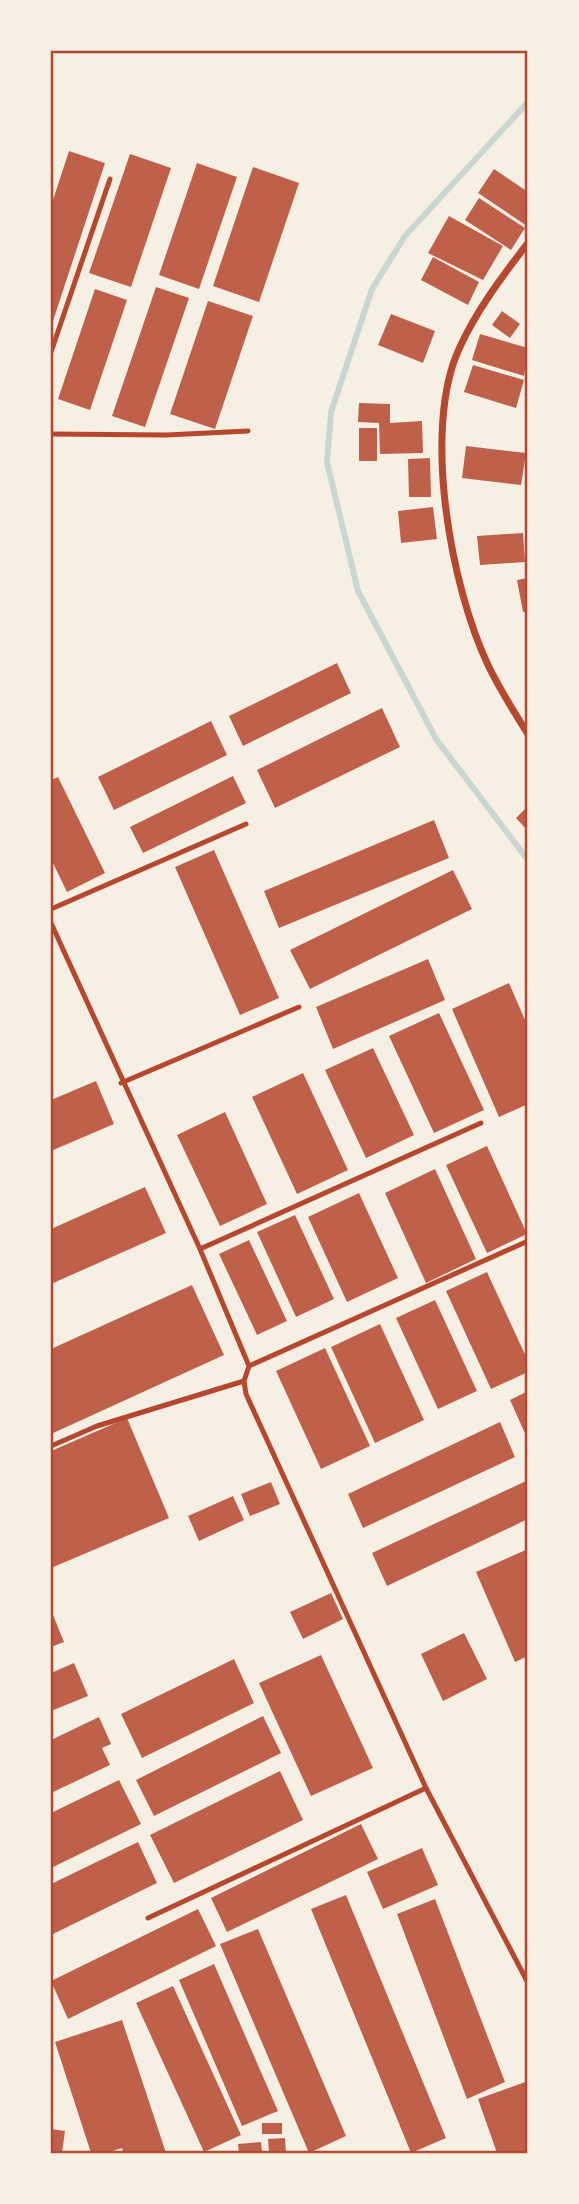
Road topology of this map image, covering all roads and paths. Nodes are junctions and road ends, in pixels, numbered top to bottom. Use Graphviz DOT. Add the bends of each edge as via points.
graph roads {
  1 [pos="110,179"];
  2 [pos="528,243"];
  3 [pos="51,352"];
  4 [pos="247,431"];
  5 [pos="51,434"];
  6 [pos="528,734"];
  7 [pos="246,824"];
  8 [pos="51,909"];
  9 [pos="51,923"];
  10 [pos="299,1007"];
  11 [pos="121,1083"];
  12 [pos="481,1123"];
  13 [pos="528,1241"];
  14 [pos="200,1249"];
  15 [pos="249,1366"];
  16 [pos="244,1381"];
  17 [pos="51,1446"];
  18 [pos="426,1788"];
  19 [pos="148,1917"];
  20 [pos="528,1983"];
  1 -- 3 [label="lane"];
  2 -- 6 [label="street" via="458,350 439,452 463,591 487,664"];
  4 -- 5 [label="lane"];
  7 -- 8 [label="lane"];
  9 -- 11 [label="lane"];
  10 -- 11 [label="lane"];
  11 -- 14 [label="lane"];
  12 -- 14 [label="lane"];
  13 -- 15 [label="lane"];
  14 -- 15 [label="lane"];
  15 -- 16 [label="lane"];
  16 -- 17 [label="lane" via="97,1426"];
  16 -- 18 [label="lane"];
  18 -- 19 [label="lane"];
  18 -- 20 [label="lane"];
}
